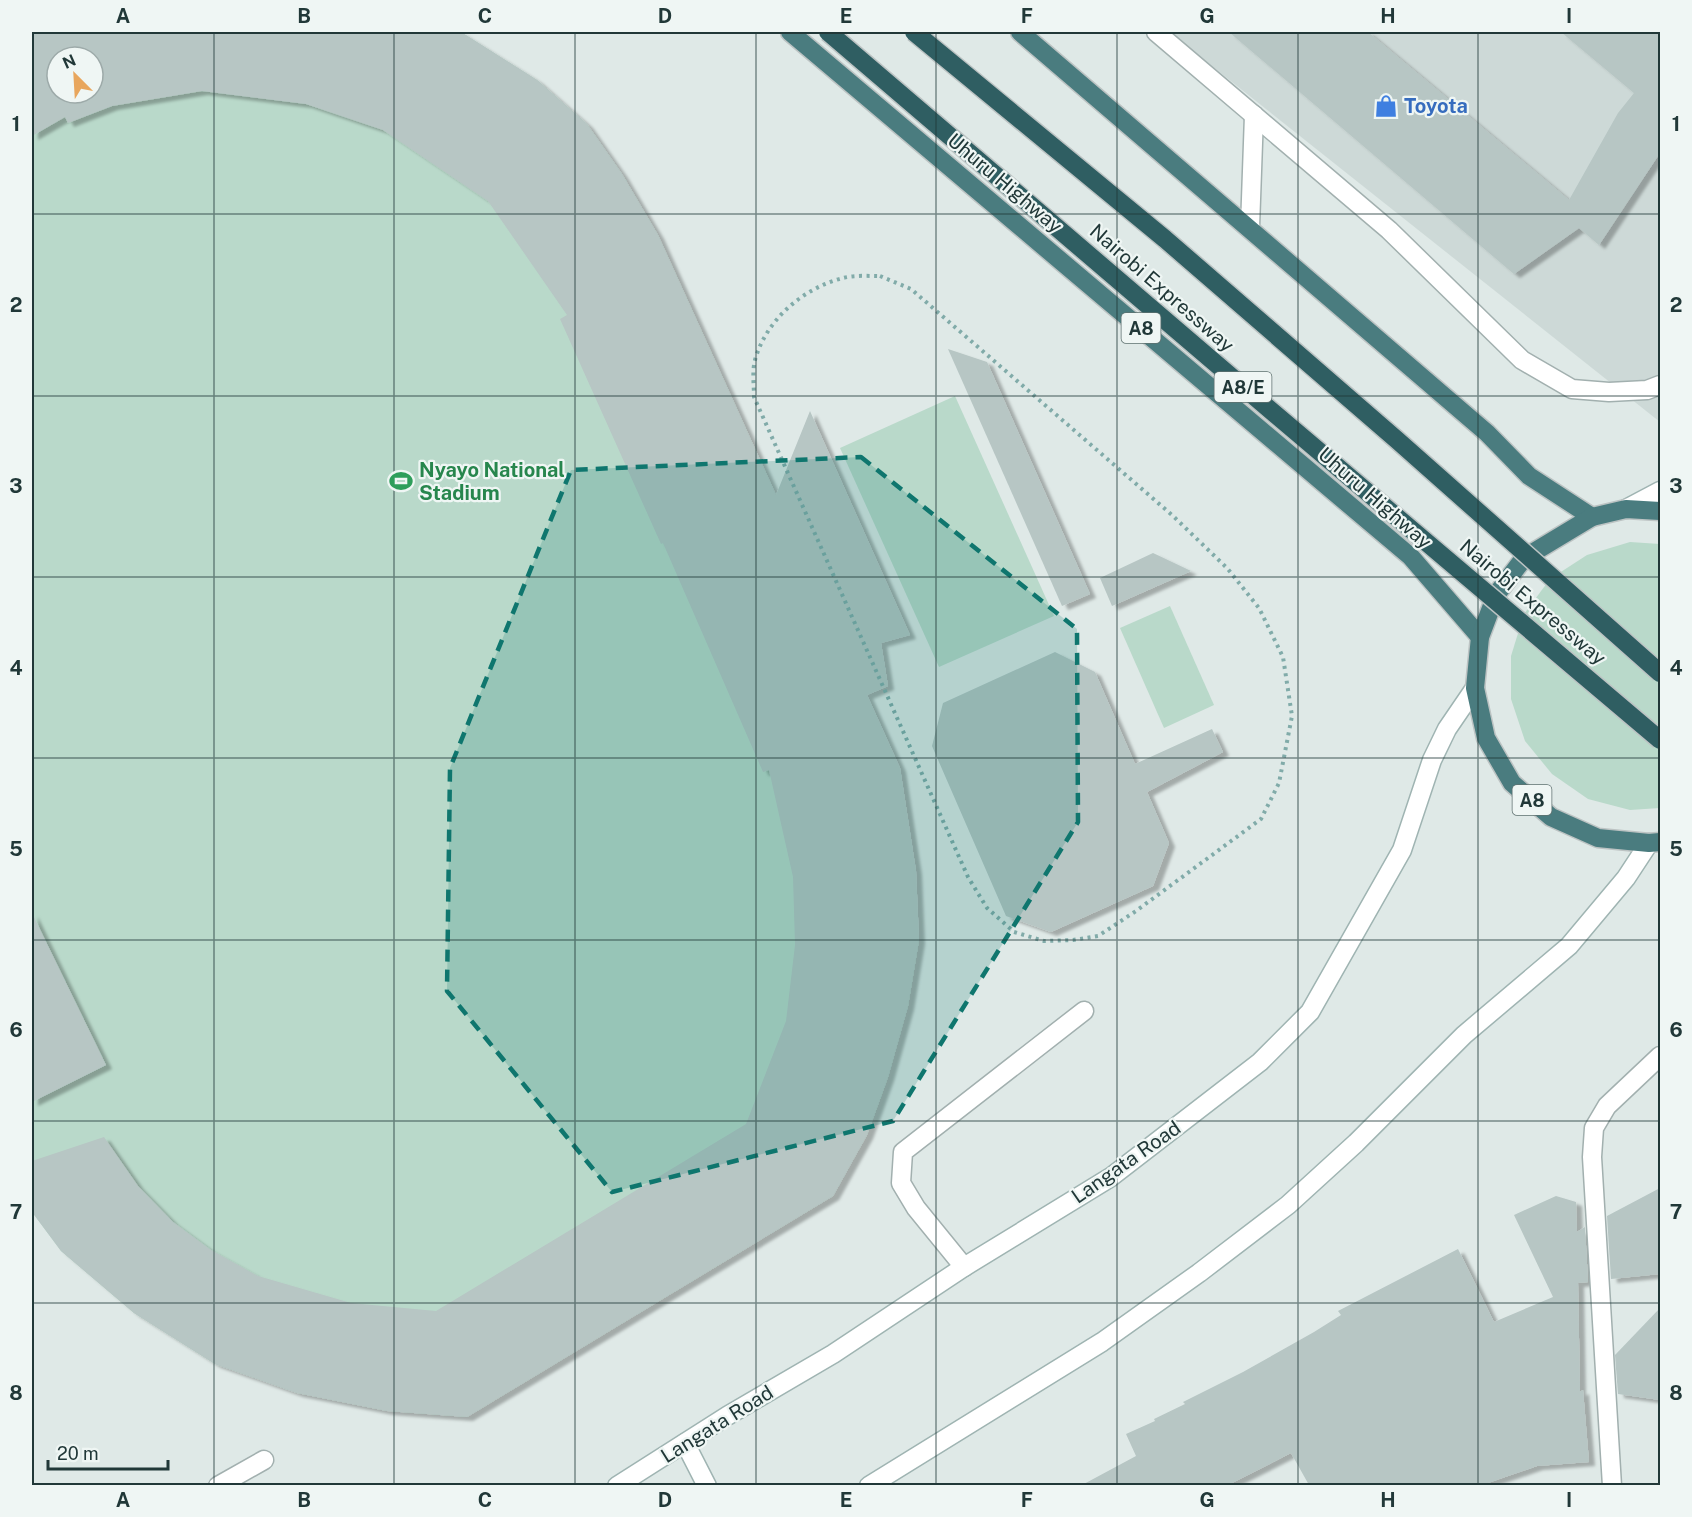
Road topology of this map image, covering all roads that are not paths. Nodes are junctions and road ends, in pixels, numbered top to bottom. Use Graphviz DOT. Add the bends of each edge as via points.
graph roads {
  1 [pos="790,32"];
  2 [pos="828,32"];
  3 [pos="914,32"];
  4 [pos="1020,32"];
  5 [pos="1156,32"];
  6 [pos="1254,115"];
  7 [pos="1250,227"];
  8 [pos="1660,386"];
  9 [pos="1660,491"];
  10 [pos="1626,509"];
  11 [pos="1660,511"];
  12 [pos="1592,517"];
  13 [pos="1480,637"];
  14 [pos="1660,673"];
  15 [pos="1475,688"];
  16 [pos="1660,740"];
  17 [pos="1655,842"];
  18 [pos="1084,1011"];
  19 [pos="1660,1056"];
  20 [pos="964,1267"];
  21 [pos="685,1443"];
  22 [pos="264,1460"];
  23 [pos="218,1485"];
  24 [pos="617,1485"];
  25 [pos="707,1485"];
  26 [pos="869,1485"];
  27 [pos="1612,1485"];
  1 -- 13 [label="highway, Uhuru Highway / A8" via="1411,557"];
  2 -- 16 [label="highway, Nairobi Expressway / A8/E, bridge"];
  3 -- 14 [label="highway, Nairobi Expressway, bridge" via="1165,239"];
  4 -- 7 [label="highway"];
  5 -- 6 [label="main road"];
  6 -- 7 [label="main road"];
  6 -- 8 [label="main road" via="1389,230 1522,360 1572,389 1609,392"];
  7 -- 12 [label="highway" via="1487,433 1530,476"];
  9 -- 10 [label="main road"];
  10 -- 11 [label="highway, A8"];
  10 -- 12 [label="highway, A8"];
  12 -- 13 [label="highway, A8" via="1524,558 1496,595"];
  13 -- 15 [label="highway, A8"];
  15 -- 17 [label="highway, A8" via="1486,738 1512,783 1551,817 1598,838"];
  15 -- 20 [label="main road, Langata Road" via="1447,729 1432,760 1402,850 1310,1012 1260,1062 1111,1177"];
  17 -- 26 [label="main road" via="1569,946 1464,1035 1288,1205 1102,1342"];
  18 -- 20 [label="main road" via="903,1152 901,1183"];
  19 -- 27 [label="main road" via="1607,1106 1594,1128 1592,1156"];
  20 -- 21 [label="main road, Langata Road" via="833,1354"];
  21 -- 24 [label="main road, Langata Road"];
  21 -- 25 [label="main road"];
  22 -- 23 [label="main road"];
}
